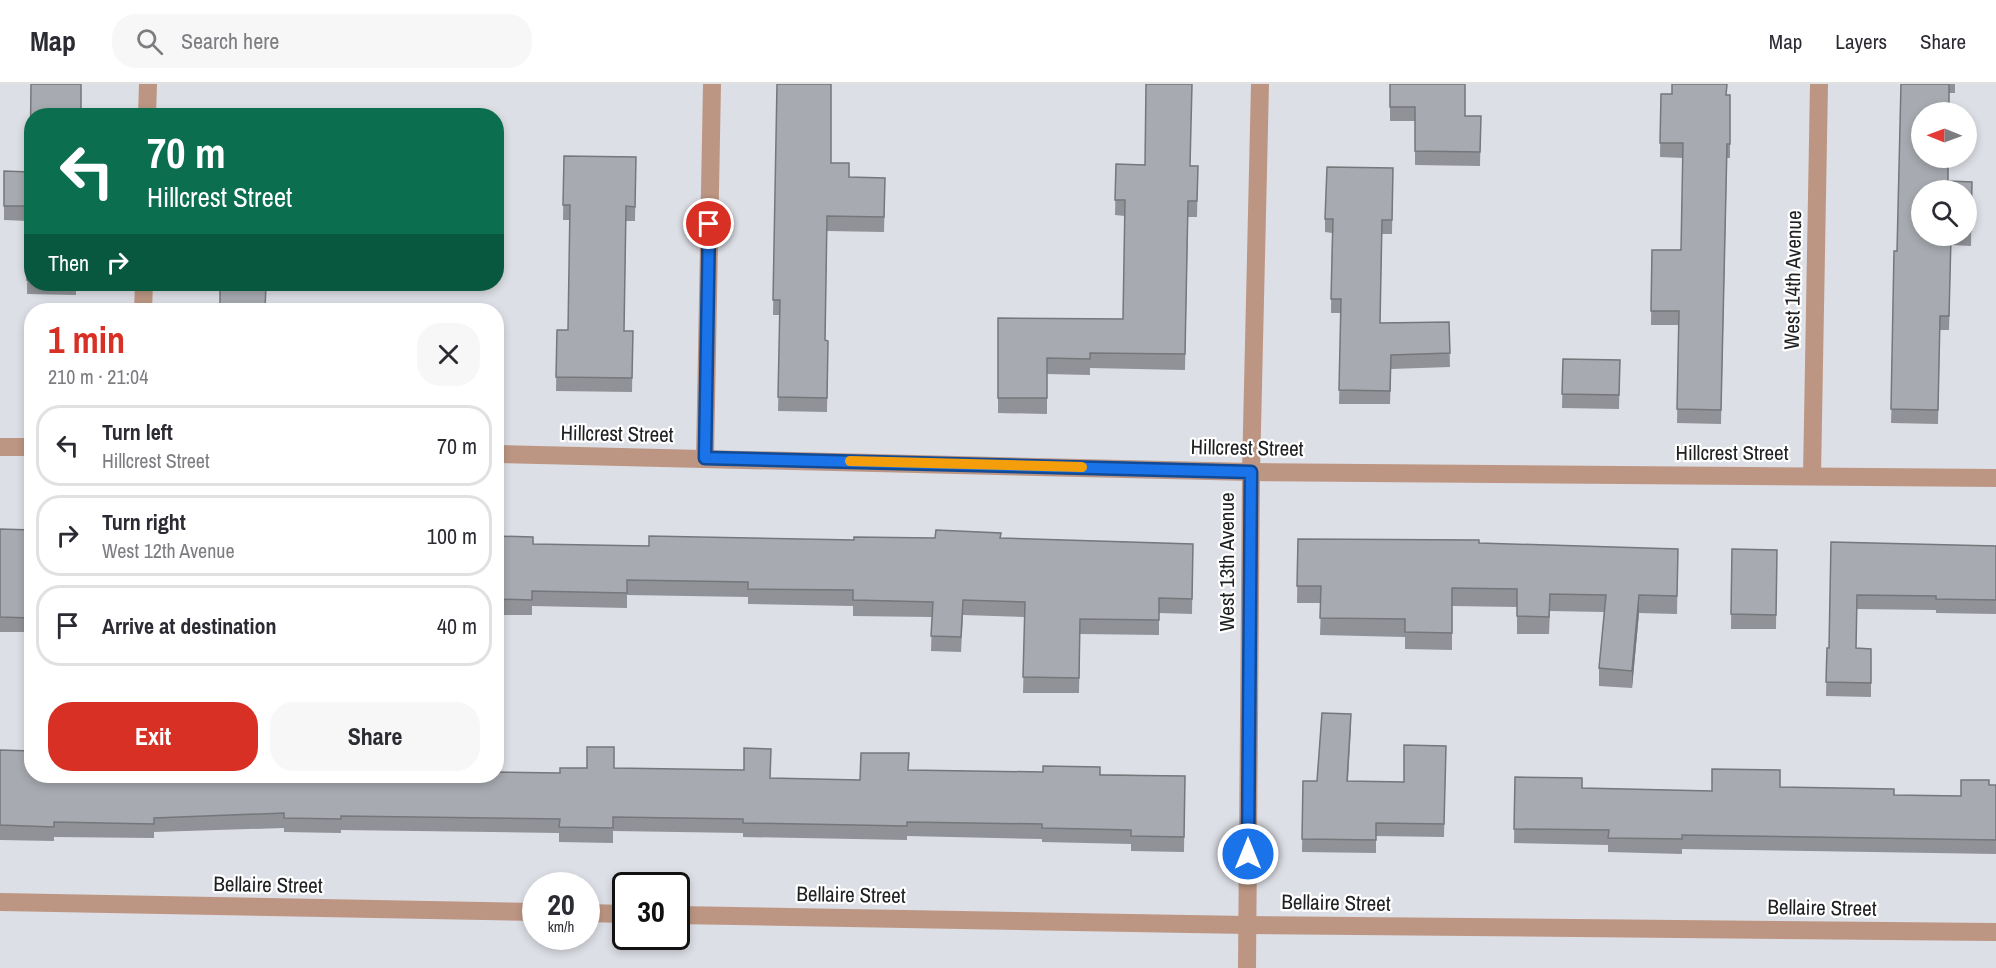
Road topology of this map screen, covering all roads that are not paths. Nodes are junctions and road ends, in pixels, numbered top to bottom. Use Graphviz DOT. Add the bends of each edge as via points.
graph roads {
  1 [pos="148,84"];
  2 [pos="712,84"];
  3 [pos="1260,84"];
  4 [pos="1819,84"];
  5 [pos="147,108"];
  6 [pos="0,447"];
  7 [pos="24,447"];
  8 [pos="504,454"];
  9 [pos="705,458"];
  10 [pos="1251,472"];
  11 [pos="1812,476"];
  12 [pos="1996,478"];
  13 [pos="0,902"];
  14 [pos="522,912"];
  15 [pos="690,915"];
  16 [pos="1247,925"];
  17 [pos="1996,932"];
  18 [pos="1247,968"];
  1 -- 5 [label="street"];
  2 -- 9 [label="street"];
  3 -- 10 [label="street, West 13th Avenue"];
  4 -- 11 [label="street, West 14th Avenue"];
  6 -- 7 [label="street"];
  8 -- 9 [label="street, Hillcrest Street"];
  9 -- 10 [label="street, Hillcrest Street"];
  10 -- 11 [label="street, Hillcrest Street"];
  10 -- 16 [label="street, West 13th Avenue"];
  11 -- 12 [label="street, Hillcrest Street"];
  13 -- 14 [label="street, Bellaire Street"];
  15 -- 16 [label="street, Bellaire Street"];
  16 -- 17 [label="street, Bellaire Street"];
  16 -- 18 [label="street, West 13th Avenue"];
}
